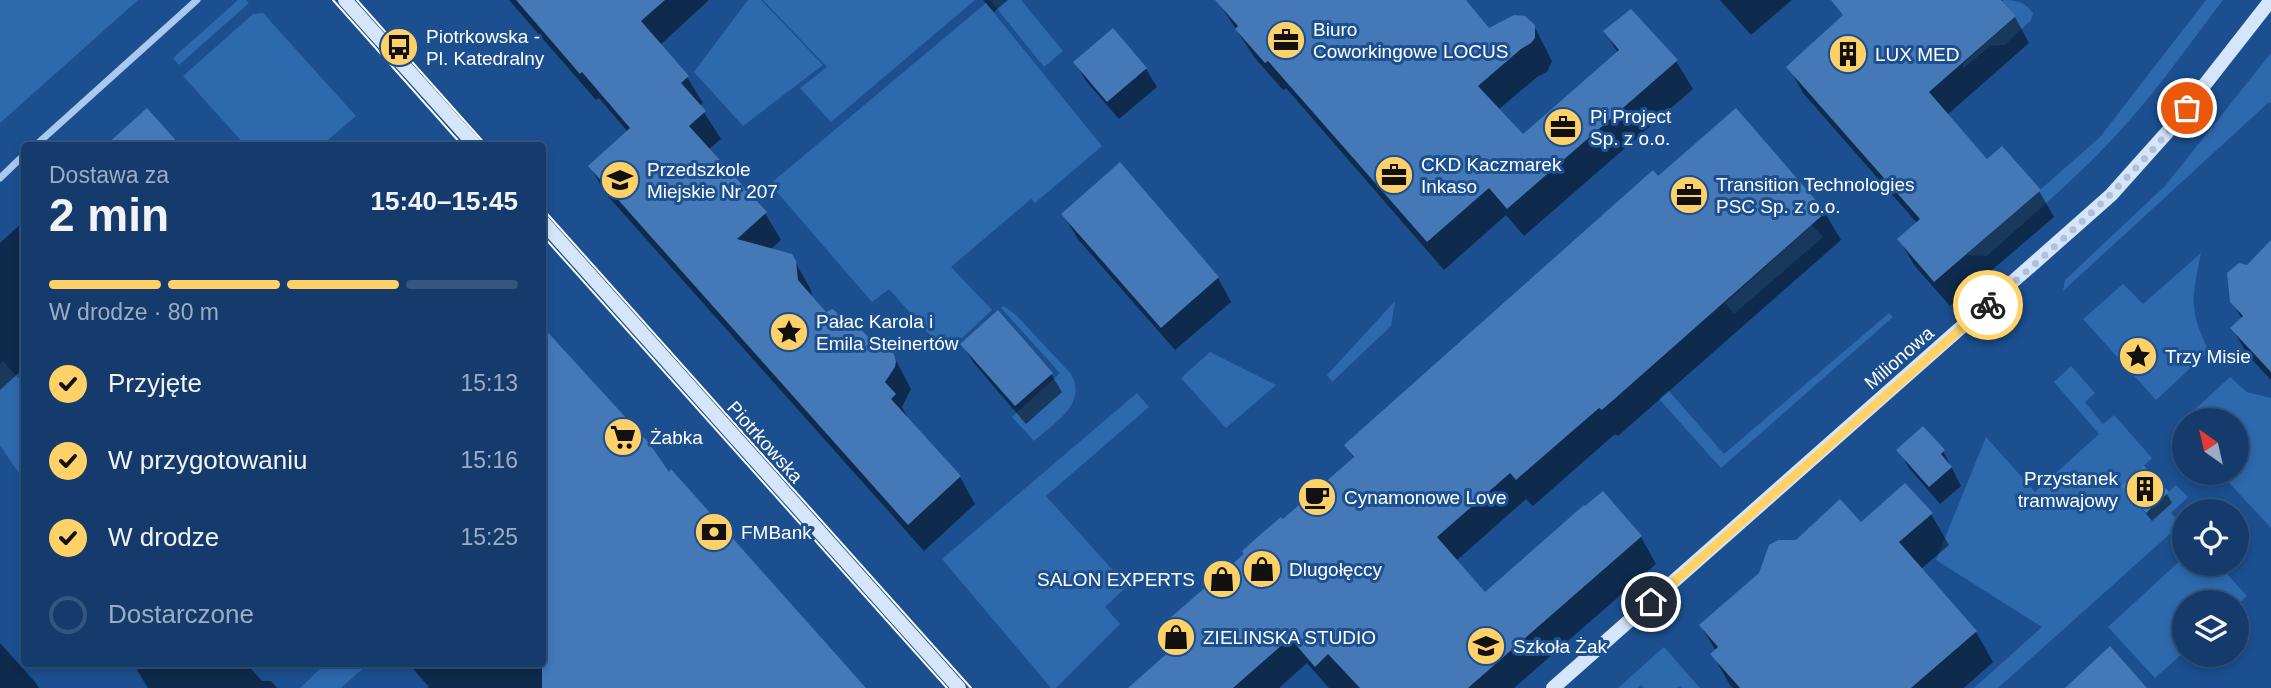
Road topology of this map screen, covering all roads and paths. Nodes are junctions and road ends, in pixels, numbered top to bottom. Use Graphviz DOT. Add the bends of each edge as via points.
graph roads {
  1 [pos="197,0"];
  2 [pos="345,0"];
  3 [pos="2271,0"];
  4 [pos="39,142"];
  5 [pos="472,142"];
  6 [pos="21,158"];
  7 [pos="0,177"];
  8 [pos="546,225"];
  9 [pos="959,688"];
  10 [pos="1553,688"];
  1 -- 4 [label="street"];
  2 -- 5 [label="street"];
  3 -- 10 [label="street, Milionowa" via="2171,130 2111,195"];
  6 -- 7 [label="street"];
  8 -- 9 [label="street, Piotrkowska"];
}
